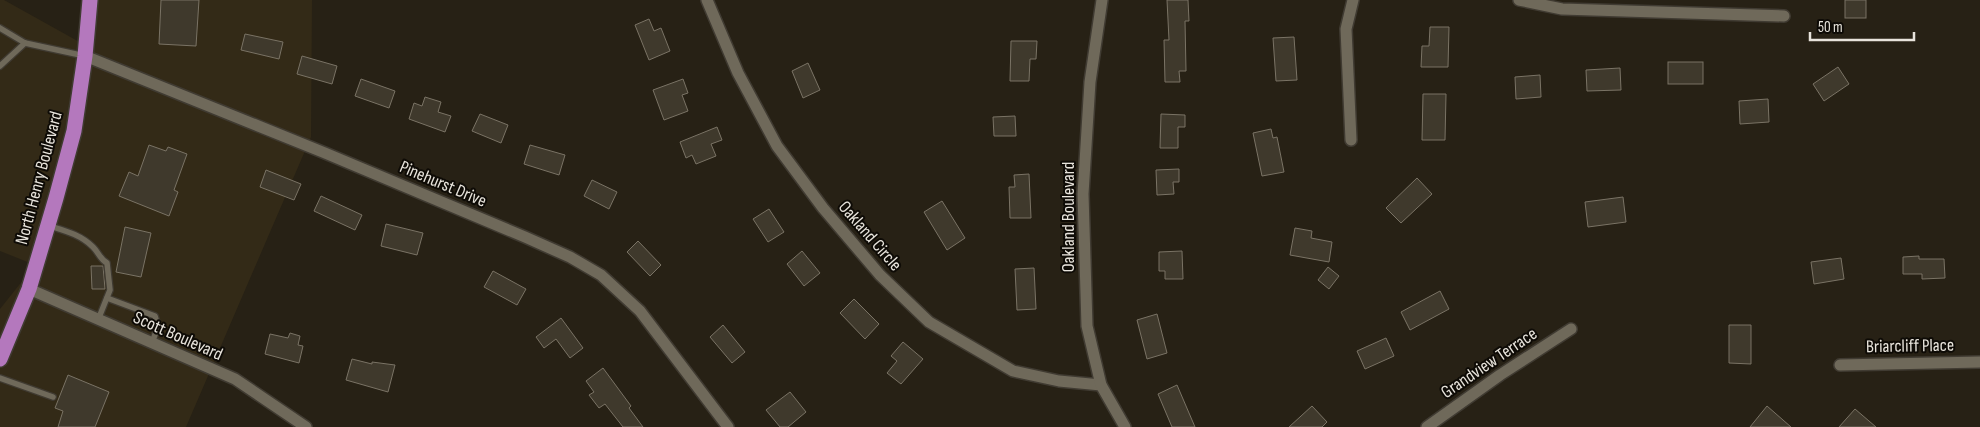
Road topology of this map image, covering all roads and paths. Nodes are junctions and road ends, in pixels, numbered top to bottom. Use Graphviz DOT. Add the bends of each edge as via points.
graph roads {
  1 [pos="90,0"];
  2 [pos="707,0"];
  3 [pos="1102,0"];
  4 [pos="1353,0"];
  5 [pos="1520,0"];
  6 [pos="1784,16"];
  7 [pos="0,28"];
  8 [pos="25,43"];
  9 [pos="85,56"];
  10 [pos="0,66"];
  11 [pos="1351,140"];
  12 [pos="48,225"];
  13 [pos="29,289"];
  14 [pos="107,298"];
  15 [pos="98,320"];
  16 [pos="1571,329"];
  17 [pos="152,343"];
  18 [pos="0,359"];
  19 [pos="1980,362"];
  20 [pos="1840,366"];
  21 [pos="0,378"];
  22 [pos="1102,386"];
  23 [pos="53,397"];
  24 [pos="306,427"];
  25 [pos="728,427"];
  26 [pos="1125,427"];
  27 [pos="1427,427"];
  1 -- 9 [label="highway, North Henry Boulevard"];
  2 -- 22 [label="street, Oakland Circle" via="738,72 776,146 880,276 929,322 1013,372"];
  3 -- 22 [label="street, Oakland Boulevard" via="1090,82 1082,194 1087,326"];
  4 -- 11 [label="street" via="1346,28"];
  5 -- 6 [label="street" via="1562,9"];
  7 -- 8 [label="lane"];
  8 -- 9 [label="lane"];
  8 -- 10 [label="lane"];
  9 -- 12 [label="highway, North Henry Boulevard" via="74,131"];
  9 -- 25 [label="street, Pinehurst Drive" via="570,257 601,275 640,311"];
  12 -- 13 [label="highway, North Henry Boulevard"];
  12 -- 14 [label="lane" via="74,233 107,263 110,290"];
  13 -- 15 [label="street, Scott Boulevard"];
  13 -- 18 [label="highway, North Henry Boulevard"];
  14 -- 15 [label="lane"];
  14 -- 17 [label="lane" via="155,316 158,326"];
  15 -- 17 [label="street, Scott Boulevard"];
  16 -- 27 [label="street, Grandview Terrace"];
  17 -- 24 [label="street, Scott Boulevard" via="235,380"];
  19 -- 20 [label="street, Briarcliff Place"];
  21 -- 23 [label="lane"];
  22 -- 26 [label="street, Oakland Boulevard"];
}
